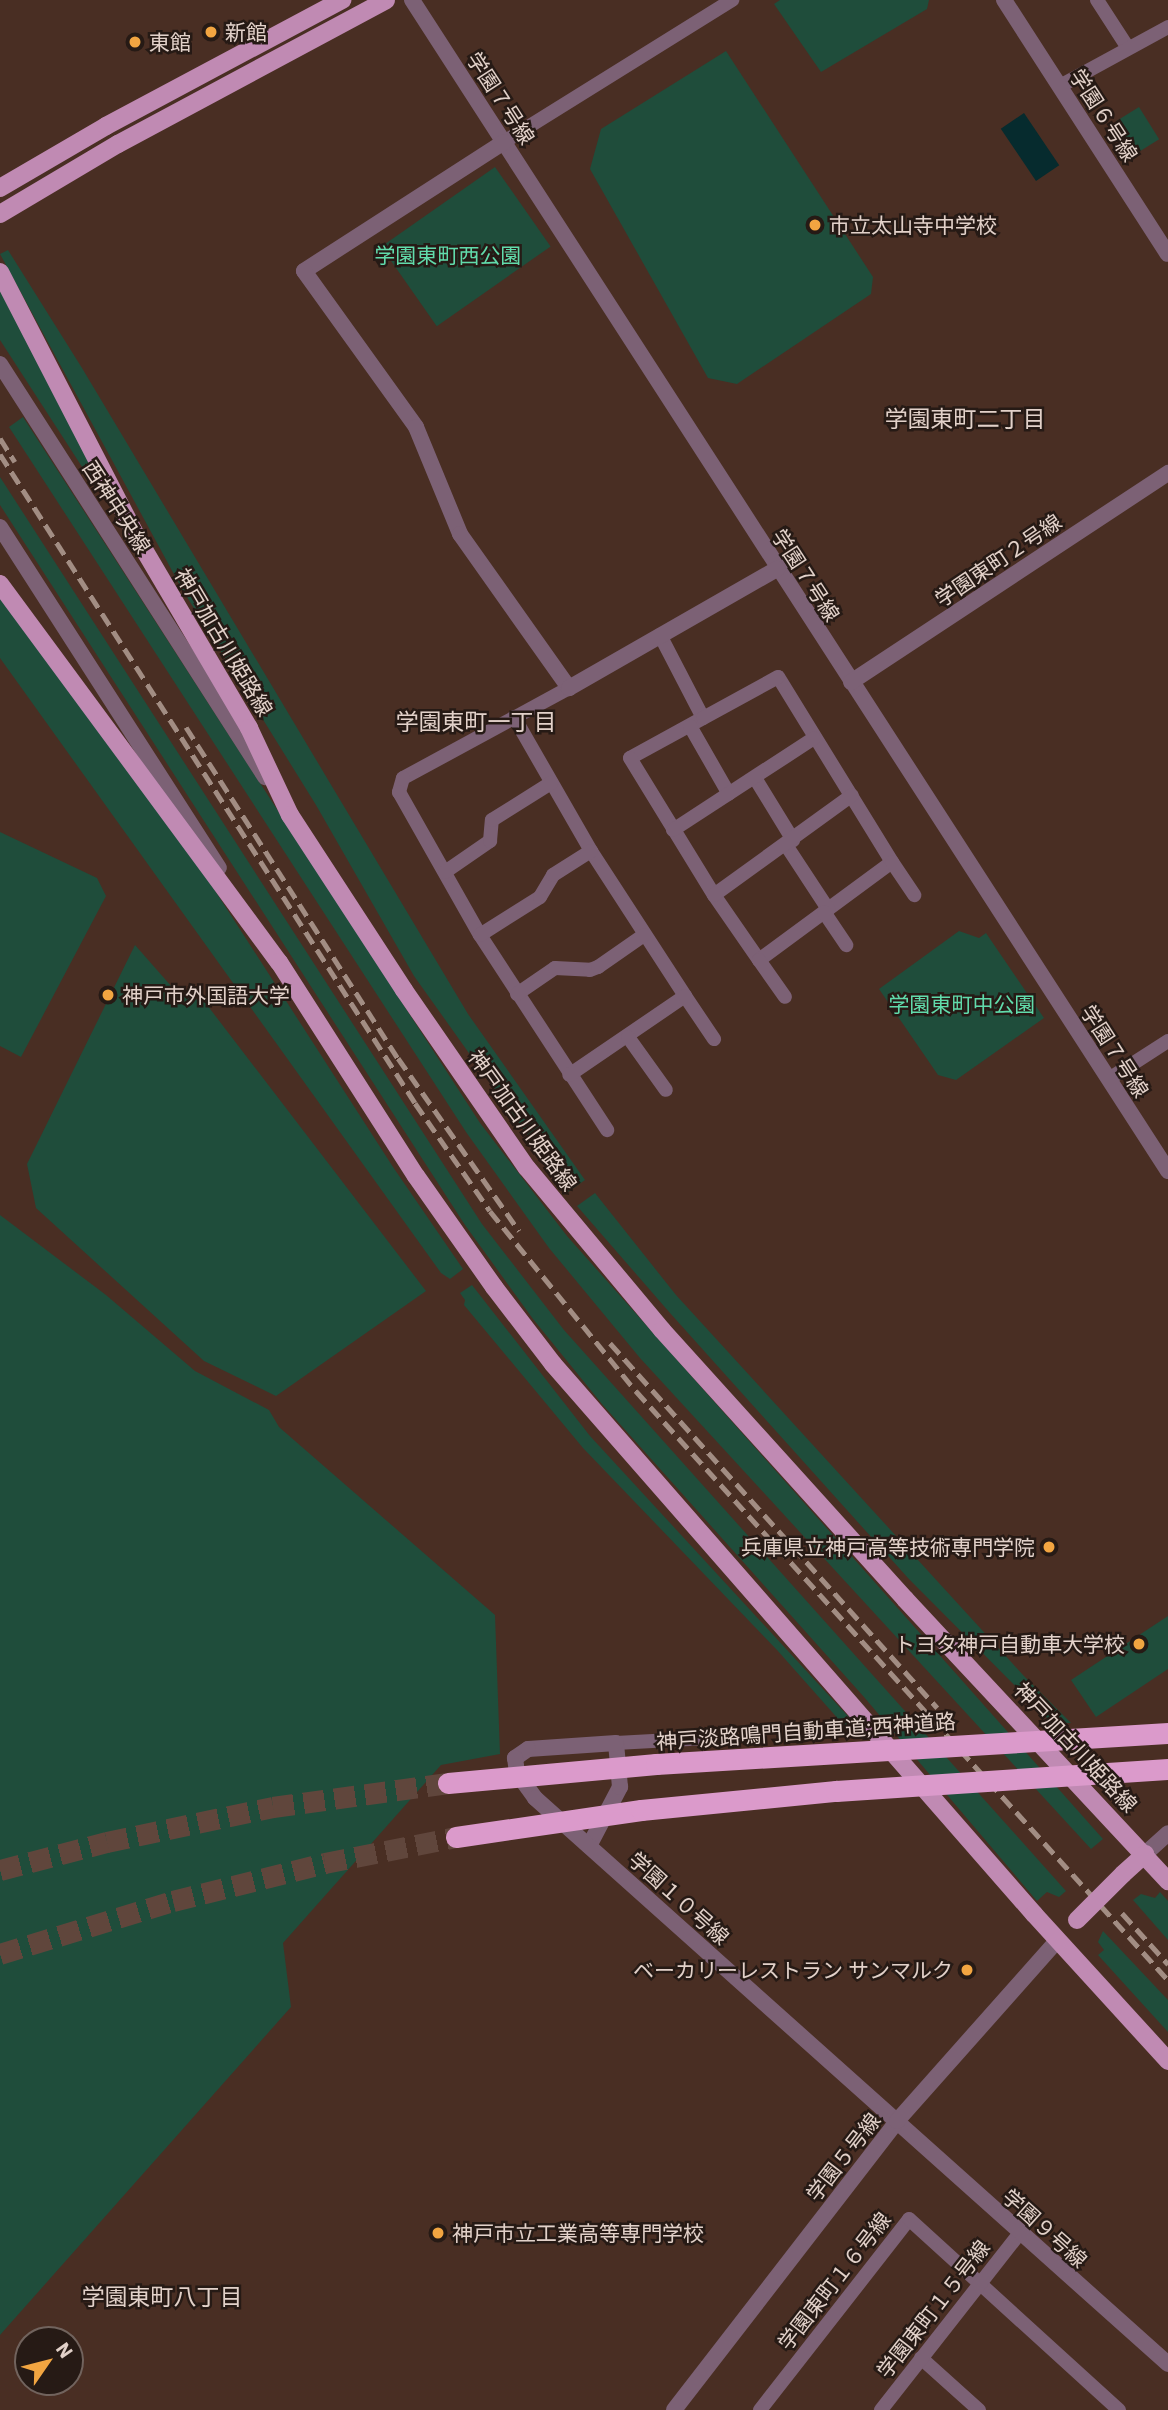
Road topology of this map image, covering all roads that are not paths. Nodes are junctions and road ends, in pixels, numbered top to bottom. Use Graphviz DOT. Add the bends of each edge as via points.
graph roads {
  1 [pos="342,0"];
  2 [pos="386,0"];
  3 [pos="412,0"];
  4 [pos="732,0"];
  5 [pos="1004,0"];
  6 [pos="1097,0"];
  7 [pos="1168,27"];
  8 [pos="1128,48"];
  9 [pos="1060,86"];
  10 [pos="504,142"];
  11 [pos="0,188"];
  12 [pos="0,214"];
  13 [pos="1168,254"];
  14 [pos="0,272"];
  15 [pos="0,364"];
  16 [pos="1168,473"];
  17 [pos="0,527"];
  18 [pos="777,569"];
  19 [pos="0,584"];
  20 [pos="660,635"];
  21 [pos="851,682"];
  22 [pos="569,688"];
  23 [pos="514,716"];
  24 [pos="703,718"];
  25 [pos="690,726"];
  26 [pos="814,738"];
  27 [pos="755,778"];
  28 [pos="551,783"];
  29 [pos="729,794"];
  30 [pos="852,795"];
  31 [pos="290,815"];
  32 [pos="673,830"];
  33 [pos="789,843"];
  34 [pos="592,851"];
  35 [pos="892,862"];
  36 [pos="445,872"];
  37 [pos="715,895"];
  38 [pos="914,895"];
  39 [pos="826,910"];
  40 [pos="480,935"];
  41 [pos="644,935"];
  42 [pos="846,945"];
  43 [pos="759,960"];
  44 [pos="279,962"];
  45 [pos="517,994"];
  46 [pos="685,996"];
  47 [pos="785,997"];
  48 [pos="628,1037"];
  49 [pos="714,1039"];
  50 [pos="1168,1041"];
  51 [pos="569,1075"];
  52 [pos="1109,1079"];
  53 [pos="666,1090"];
  54 [pos="607,1130"];
  55 [pos="1168,1171"];
  56 [pos="1168,1733"];
  57 [pos="708,1738"];
  58 [pos="616,1743"];
  59 [pos="1168,1769"];
  60 [pos="448,1783"];
  61 [pos="1168,1833"];
  62 [pos="456,1837"];
  63 [pos="589,1846"];
  64 [pos="1145,1854"];
  65 [pos="1168,1881"];
  66 [pos="1057,1941"];
  67 [pos="1168,2062"];
  68 [pos="897,2121"];
  69 [pos="1018,2234"];
  70 [pos="981,2282"];
  71 [pos="921,2358"];
  72 [pos="1168,2364"];
  73 [pos="674,2410"];
  74 [pos="760,2410"];
  75 [pos="881,2410"];
  76 [pos="979,2410"];
  77 [pos="1119,2410"];
  1 -- 11 [label="main road"];
  2 -- 12 [label="main road" via="118,144"];
  3 -- 10 [label="street, 学園７号線"];
  4 -- 10 [label="street"];
  5 -- 9 [label="street, 学園６号線"];
  6 -- 8 [label="street"];
  7 -- 8 [label="street"];
  8 -- 9 [label="street"];
  9 -- 13 [label="street, 学園６号線"];
  10 -- 18 [label="street, 学園７号線"];
  10 -- 22 [label="street" via="304,271 416,427 460,534"];
  14 -- 31 [label="main road, 神戸加古川姫路線" via="136,536 249,728"];
  15 -- 31 [label="street, 西神中央線"];
  16 -- 21 [label="street, 学園東町２号線"];
  17 -- 44 [label="street"];
  18 -- 20 [label="street"];
  18 -- 21 [label="street, 学園７号線"];
  19 -- 44 [label="main road"];
  20 -- 22 [label="street"];
  20 -- 24 [label="street"];
  21 -- 52 [label="street, 学園７号線"];
  22 -- 23 [label="street"];
  23 -- 28 [label="street"];
  23 -- 36 [label="street" via="402,778 399,792"];
  24 -- 25 [label="street"];
  24 -- 26 [label="street" via="778,677"];
  25 -- 29 [label="street"];
  25 -- 32 [label="street" via="630,758"];
  26 -- 27 [label="street"];
  26 -- 30 [label="street"];
  27 -- 29 [label="street"];
  27 -- 33 [label="street"];
  28 -- 34 [label="street"];
  28 -- 36 [label="street" via="492,820 490,841"];
  29 -- 32 [label="street"];
  30 -- 33 [label="street"];
  30 -- 35 [label="street"];
  31 -- 64 [label="main road, 神戸加古川姫路線" via="463,1078 594,1253 905,1599"];
  32 -- 37 [label="street"];
  33 -- 37 [label="street"];
  33 -- 39 [label="street"];
  34 -- 40 [label="street" via="553,875 540,897"];
  34 -- 41 [label="street"];
  35 -- 38 [label="street"];
  35 -- 39 [label="street"];
  36 -- 40 [label="street"];
  37 -- 43 [label="street"];
  39 -- 42 [label="street"];
  39 -- 43 [label="street"];
  40 -- 45 [label="street"];
  41 -- 45 [label="street" via="598,967 555,968"];
  41 -- 46 [label="street"];
  43 -- 47 [label="street"];
  44 -- 66 [label="main road" via="416,1176 553,1364"];
  45 -- 51 [label="street"];
  46 -- 48 [label="street"];
  46 -- 49 [label="street"];
  48 -- 51 [label="street"];
  48 -- 53 [label="street"];
  50 -- 52 [label="street"];
  51 -- 54 [label="street"];
  52 -- 55 [label="street, 学園７号線"];
  56 -- 60 [label="highway, 神戸淡路鳴門自動車道;西神道路, bridge" via="656,1764"];
  57 -- 58 [label="street"];
  58 -- 63 [label="street" via="620,1787"];
  58 -- 63 [label="street, 学園１０号線" via="528,1749 515,1758 517,1773 535,1798"];
  59 -- 62 [label="highway, bridge" via="836,1791 641,1810"];
  61 -- 64 [label="street"];
  63 -- 68 [label="street, 学園１０号線"];
  64 -- 65 [label="main road, 神戸加古川姫路線"];
  64 -- 66 [label="main road, bridge"];
  66 -- 67 [label="main road"];
  66 -- 68 [label="street, 学園５号線"];
  68 -- 69 [label="street, 学園９号線"];
  68 -- 73 [label="street, 学園５号線"];
  69 -- 70 [label="street, 学園東町１５号線"];
  69 -- 72 [label="street, 学園９号線"];
  70 -- 71 [label="street, 学園東町１５号線"];
  70 -- 74 [label="street, 学園東町１６号線" via="909,2220"];
  70 -- 77 [label="street"];
  71 -- 75 [label="street, 学園東町１５号線"];
  71 -- 76 [label="street"];
}
